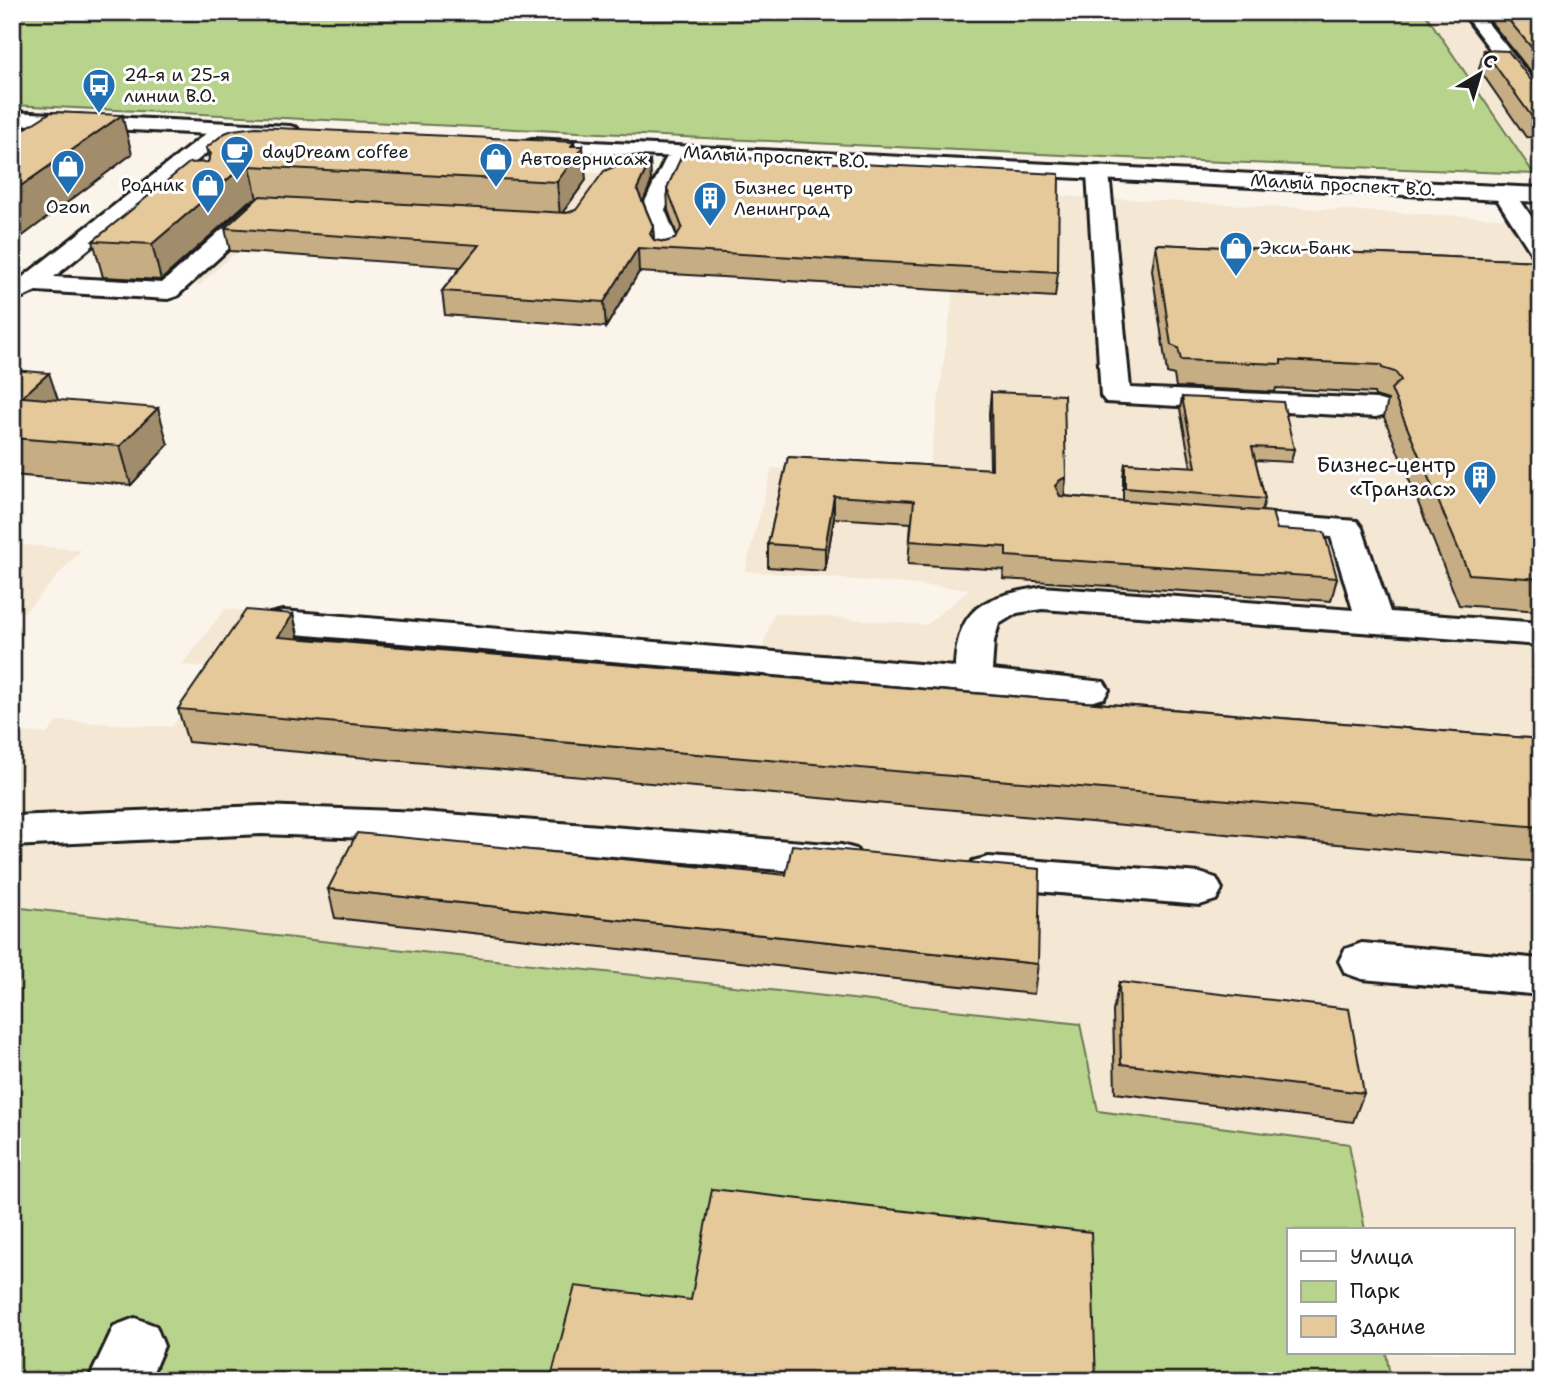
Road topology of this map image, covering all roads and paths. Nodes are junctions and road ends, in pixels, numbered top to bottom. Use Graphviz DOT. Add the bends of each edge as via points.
graph roads {
  1 [pos="1470,12"];
  2 [pos="1541,103"];
  3 [pos="12,118"];
  4 [pos="12,129"];
  5 [pos="217,134"];
  6 [pos="310,139"];
  7 [pos="509,149"];
  8 [pos="629,161"];
  9 [pos="675,162"];
  10 [pos="1099,178"];
  11 [pos="152,186"];
  12 [pos="179,188"];
  13 [pos="1541,195"];
  14 [pos="1508,198"];
  15 [pos="1541,205"];
  16 [pos="285,211"];
  17 [pos="662,230"];
  18 [pos="638,240"];
  19 [pos="1541,249"];
  20 [pos="665,257"];
  21 [pos="23,285"];
  22 [pos="1376,408"];
  23 [pos="1194,518"];
  24 [pos="1375,621"];
  25 [pos="283,622"];
  26 [pos="1541,634"];
  27 [pos="973,679"];
  28 [pos="1090,690"];
  29 [pos="12,831"];
  30 [pos="880,863"];
  31 [pos="950,869"];
  32 [pos="1200,889"];
  33 [pos="1362,961"];
  34 [pos="1541,977"];
  1 -- 2 [label="main road"];
  3 -- 5 [label="main road"];
  4 -- 5 [label="main road"];
  5 -- 6 [label="main road"];
  5 -- 11 [label="main road"];
  7 -- 8 [label="main road, Малый проспект В.О."];
  8 -- 9 [label="main road, Малый проспект В.О."];
  8 -- 10 [label="main road, Малый проспект В.О."];
  9 -- 10 [label="main road, Малый проспект В.О."];
  9 -- 17 [label="main road" via="653,210"];
  10 -- 14 [label="main road, Малый проспект В.О."];
  10 -- 22 [label="main road" via="1116,396"];
  11 -- 12 [label="main road"];
  11 -- 21 [label="main road"];
  13 -- 14 [label="main road, Малый проспект В.О."];
  14 -- 15 [label="main road, Малый проспект В.О."];
  14 -- 19 [label="main road"];
  16 -- 21 [label="main road" via="258,209 168,291"];
  17 -- 18 [label="main road"];
  17 -- 20 [label="main road" via="669,249"];
  23 -- 24 [label="main road" via="1345,528"];
  24 -- 26 [label="main road"];
  24 -- 27 [label="main road" via="1042,598 1018,601 983,617 974,638"];
  25 -- 27 [label="main road"];
  27 -- 28 [label="main road"];
  29 -- 30 [label="main road" via="262,820 421,825"];
  31 -- 32 [label="main road"];
  33 -- 34 [label="main road"];
}
